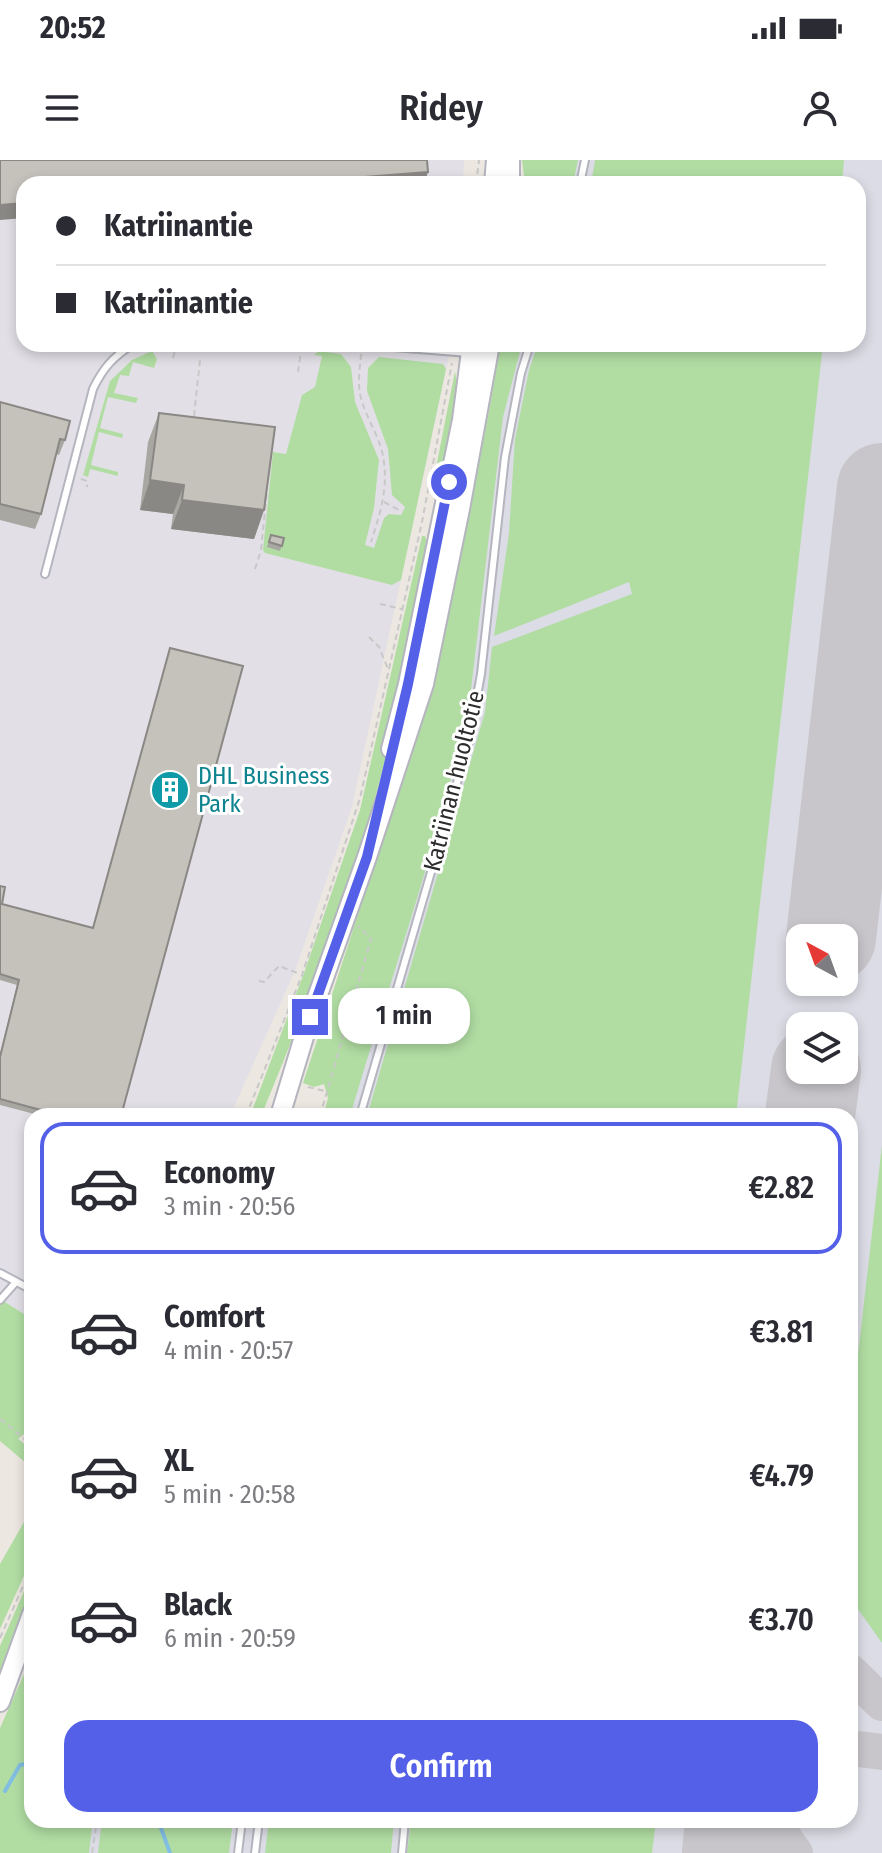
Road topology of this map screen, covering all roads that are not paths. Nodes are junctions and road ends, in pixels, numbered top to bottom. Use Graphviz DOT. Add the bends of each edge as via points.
graph roads {
  1 [pos="121,352"];
  2 [pos="475,352"];
  3 [pos="528,352"];
  4 [pos="45,574"];
  5 [pos="310,1017"];
  6 [pos="271,1108"];
  7 [pos="282,1108"];
  8 [pos="362,1108"];
  9 [pos="0,1273"];
  10 [pos="16,1282"];
  11 [pos="24,1286"];
  12 [pos="0,1300"];
  13 [pos="24,1637"];
  14 [pos="24,1654"];
  15 [pos="9,1679"];
  16 [pos="0,1702"];
  17 [pos="241,1828"];
  18 [pos="258,1828"];
  19 [pos="404,1828"];
  20 [pos="238,1853"];
  21 [pos="255,1853"];
  22 [pos="402,1853"];
  1 -- 4 [label="lane" via="102,369 93,389"];
  2 -- 5 [label="main road" via="408,684 367,857"];
  3 -- 8 [label="lane, Katriinan huoltotie" via="509,429 468,745"];
  5 -- 6 [label="main road"];
  5 -- 7 [label="main road"];
  9 -- 10 [label="lane"];
  10 -- 11 [label="lane"];
  10 -- 12 [label="lane"];
  13 -- 15 [label="main road"];
  14 -- 15 [label="main road"];
  15 -- 16 [label="main road"];
  17 -- 20 [label="lane"];
  18 -- 21 [label="lane"];
  19 -- 22 [label="lane"];
}
